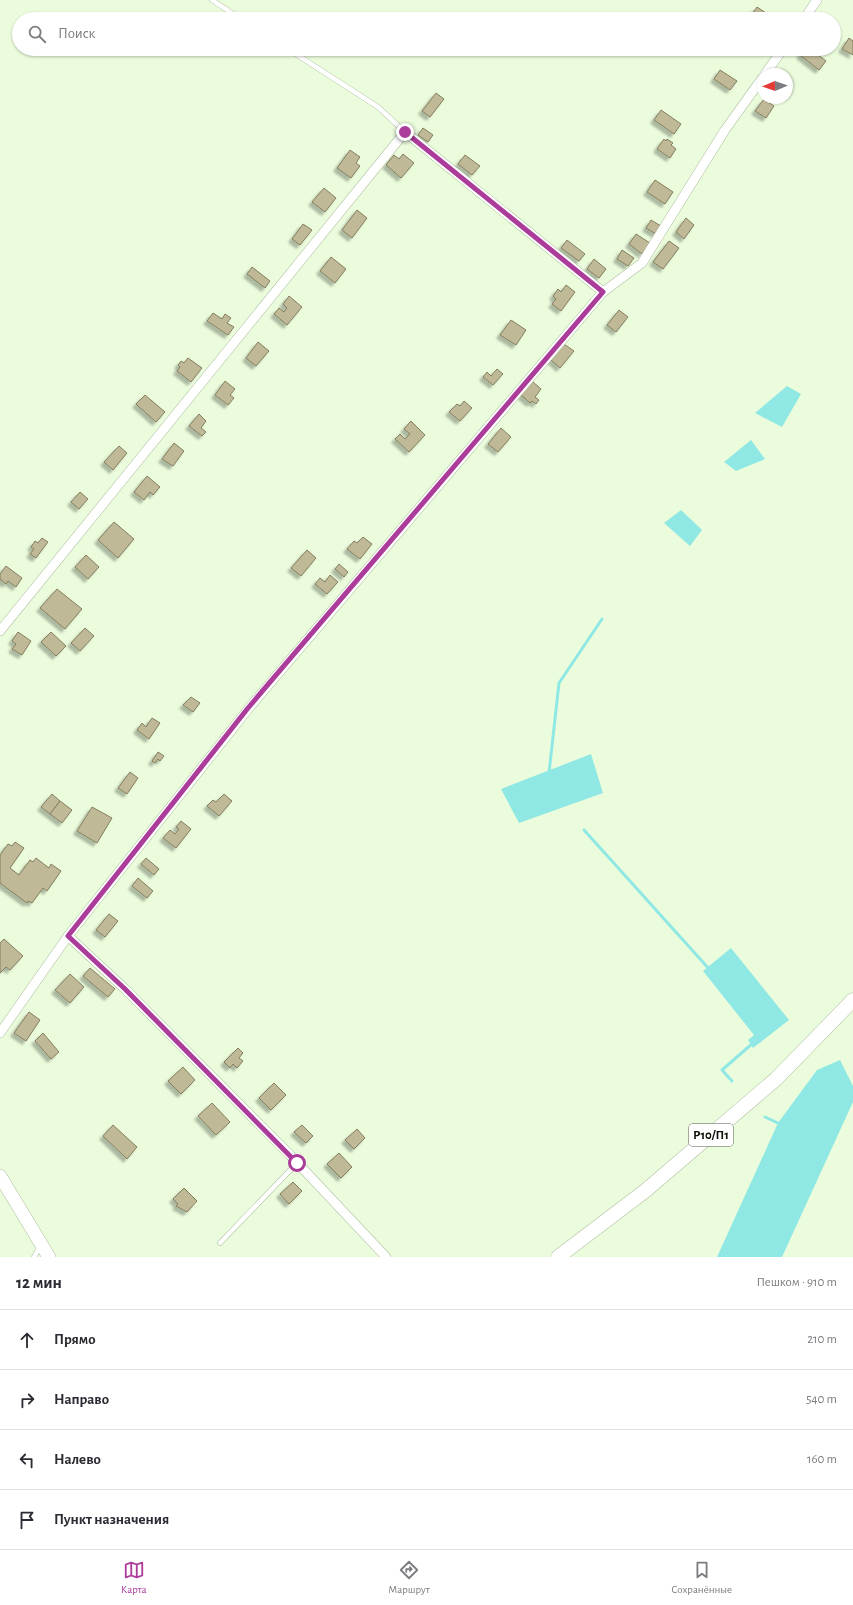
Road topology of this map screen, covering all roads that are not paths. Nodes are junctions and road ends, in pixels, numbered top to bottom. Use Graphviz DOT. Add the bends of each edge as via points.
graph roads {
  1 [pos="212,0"];
  2 [pos="817,0"];
  3 [pos="230,12"];
  4 [pos="809,12"];
  5 [pos="299,56"];
  6 [pos="778,56"];
  7 [pos="769,68"];
  8 [pos="757,85"];
  9 [pos="405,132"];
  10 [pos="603,292"];
  11 [pos="0,631"];
  12 [pos="68,936"];
  13 [pos="853,1000"];
  14 [pos="0,1033"];
  15 [pos="297,1163"];
  16 [pos="0,1176"];
  17 [pos="42,1244"];
  18 [pos="220,1244"];
  19 [pos="34,1257"];
  20 [pos="49,1257"];
  21 [pos="386,1257"];
  22 [pos="558,1257"];
  1 -- 3 [label="lane"];
  2 -- 4 [label="street"];
  5 -- 9 [label="lane" via="378,107"];
  6 -- 7 [label="street"];
  8 -- 10 [label="street" via="725,130 642,263"];
  9 -- 10 [label="street"];
  9 -- 11 [label="street"];
  10 -- 12 [label="street" via="248,708"];
  12 -- 14 [label="street"];
  12 -- 15 [label="street" via="125,989"];
  13 -- 22 [label="main road, Р10/П1" via="776,1080 645,1191"];
  15 -- 18 [label="lane"];
  15 -- 21 [label="street"];
  16 -- 17 [label="street"];
  17 -- 19 [label="lane"];
  17 -- 20 [label="street"];
}
